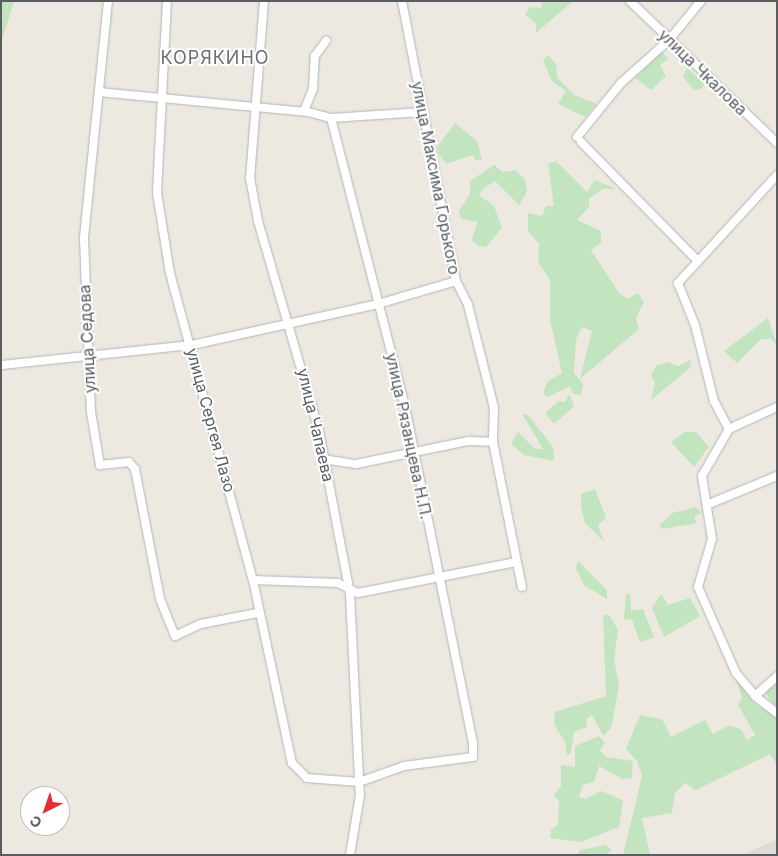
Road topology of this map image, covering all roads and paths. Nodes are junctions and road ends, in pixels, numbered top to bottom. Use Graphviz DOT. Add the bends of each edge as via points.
graph roads {
  1 [pos="108,1"];
  2 [pos="167,1"];
  3 [pos="264,1"];
  4 [pos="402,1"];
  5 [pos="630,1"];
  6 [pos="702,1"];
  7 [pos="669,40"];
  8 [pos="326,41"];
  9 [pos="99,92"];
  10 [pos="160,99"];
  11 [pos="253,108"];
  12 [pos="304,111"];
  13 [pos="422,112"];
  14 [pos="331,118"];
  15 [pos="777,143"];
  16 [pos="777,175"];
  17 [pos="697,260"];
  18 [pos="456,280"];
  19 [pos="378,304"];
  20 [pos="291,325"];
  21 [pos="192,345"];
  22 [pos="90,356"];
  23 [pos="1,365"];
  24 [pos="777,407"];
  25 [pos="730,429"];
  26 [pos="493,442"];
  27 [pos="415,452"];
  28 [pos="323,459"];
  29 [pos="777,476"];
  30 [pos="709,504"];
  31 [pos="516,562"];
  32 [pos="440,576"];
  33 [pos="253,580"];
  34 [pos="522,587"];
  35 [pos="349,588"];
  36 [pos="257,613"];
  37 [pos="777,676"];
  38 [pos="755,696"];
  39 [pos="777,713"];
  40 [pos="359,782"];
  41 [pos="350,855"];
  1 -- 9 [label="street, улица Седова"];
  2 -- 10 [label="street, улица Сергея Лазо"];
  3 -- 11 [label="street, улица Чапаева"];
  4 -- 13 [label="street, улица Максима Горького"];
  5 -- 7 [label="street, улица Чкалова"];
  6 -- 7 [label="street"];
  7 -- 15 [label="street, улица Чкалова"];
  7 -- 17 [label="street" via="621,83 579,140"];
  8 -- 12 [label="street" via="314,56 313,89"];
  9 -- 10 [label="street"];
  9 -- 22 [label="street, улица Седова" via="84,239"];
  10 -- 11 [label="street"];
  10 -- 21 [label="street, улица Сергея Лазо" via="159,222"];
  11 -- 12 [label="street"];
  11 -- 20 [label="street, улица Чапаева" via="254,206"];
  12 -- 14 [label="street"];
  13 -- 14 [label="street"];
  13 -- 18 [label="street, улица Максима Горького" via="438,169"];
  14 -- 19 [label="street, улица Рязанцева Н.П."];
  16 -- 17 [label="street"];
  17 -- 25 [label="street" via="678,283 695,325 714,401"];
  18 -- 19 [label="street"];
  18 -- 26 [label="street, улица Максима Горького" via="464,292 488,383"];
  19 -- 20 [label="street" via="366,304"];
  19 -- 27 [label="street, улица Рязанцева Н.П."];
  20 -- 21 [label="street"];
  20 -- 28 [label="street, улица Чапаева"];
  21 -- 22 [label="street"];
  21 -- 33 [label="street, улица Сергея Лазо"];
  22 -- 23 [label="street"];
  22 -- 36 [label="street, улица Седова" via="91,412 100,465 129,462 135,469 160,599 175,636 201,624"];
  24 -- 25 [label="street"];
  25 -- 30 [label="street" via="705,464 703,482"];
  26 -- 27 [label="street" via="468,441"];
  26 -- 31 [label="street, улица Максима Горького"];
  27 -- 28 [label="street" via="356,464"];
  27 -- 32 [label="street, улица Рязанцева Н.П."];
  28 -- 35 [label="street, улица Чапаева"];
  29 -- 30 [label="street"];
  30 -- 38 [label="street" via="710,551 698,587 736,673"];
  31 -- 32 [label="street"];
  31 -- 34 [label="street, улица Максима Горького"];
  32 -- 35 [label="street" via="358,593"];
  32 -- 40 [label="street, улица Рязанцева Н.П." via="473,757 404,766"];
  33 -- 35 [label="street" via="338,583"];
  33 -- 36 [label="street, улица Сергея Лазо"];
  35 -- 40 [label="street, улица Чапаева"];
  36 -- 40 [label="street, улица Сергея Лазо" via="294,769 307,778"];
  37 -- 38 [label="street"];
  38 -- 39 [label="street"];
  40 -- 41 [label="street, улица Чапаева"];
}
